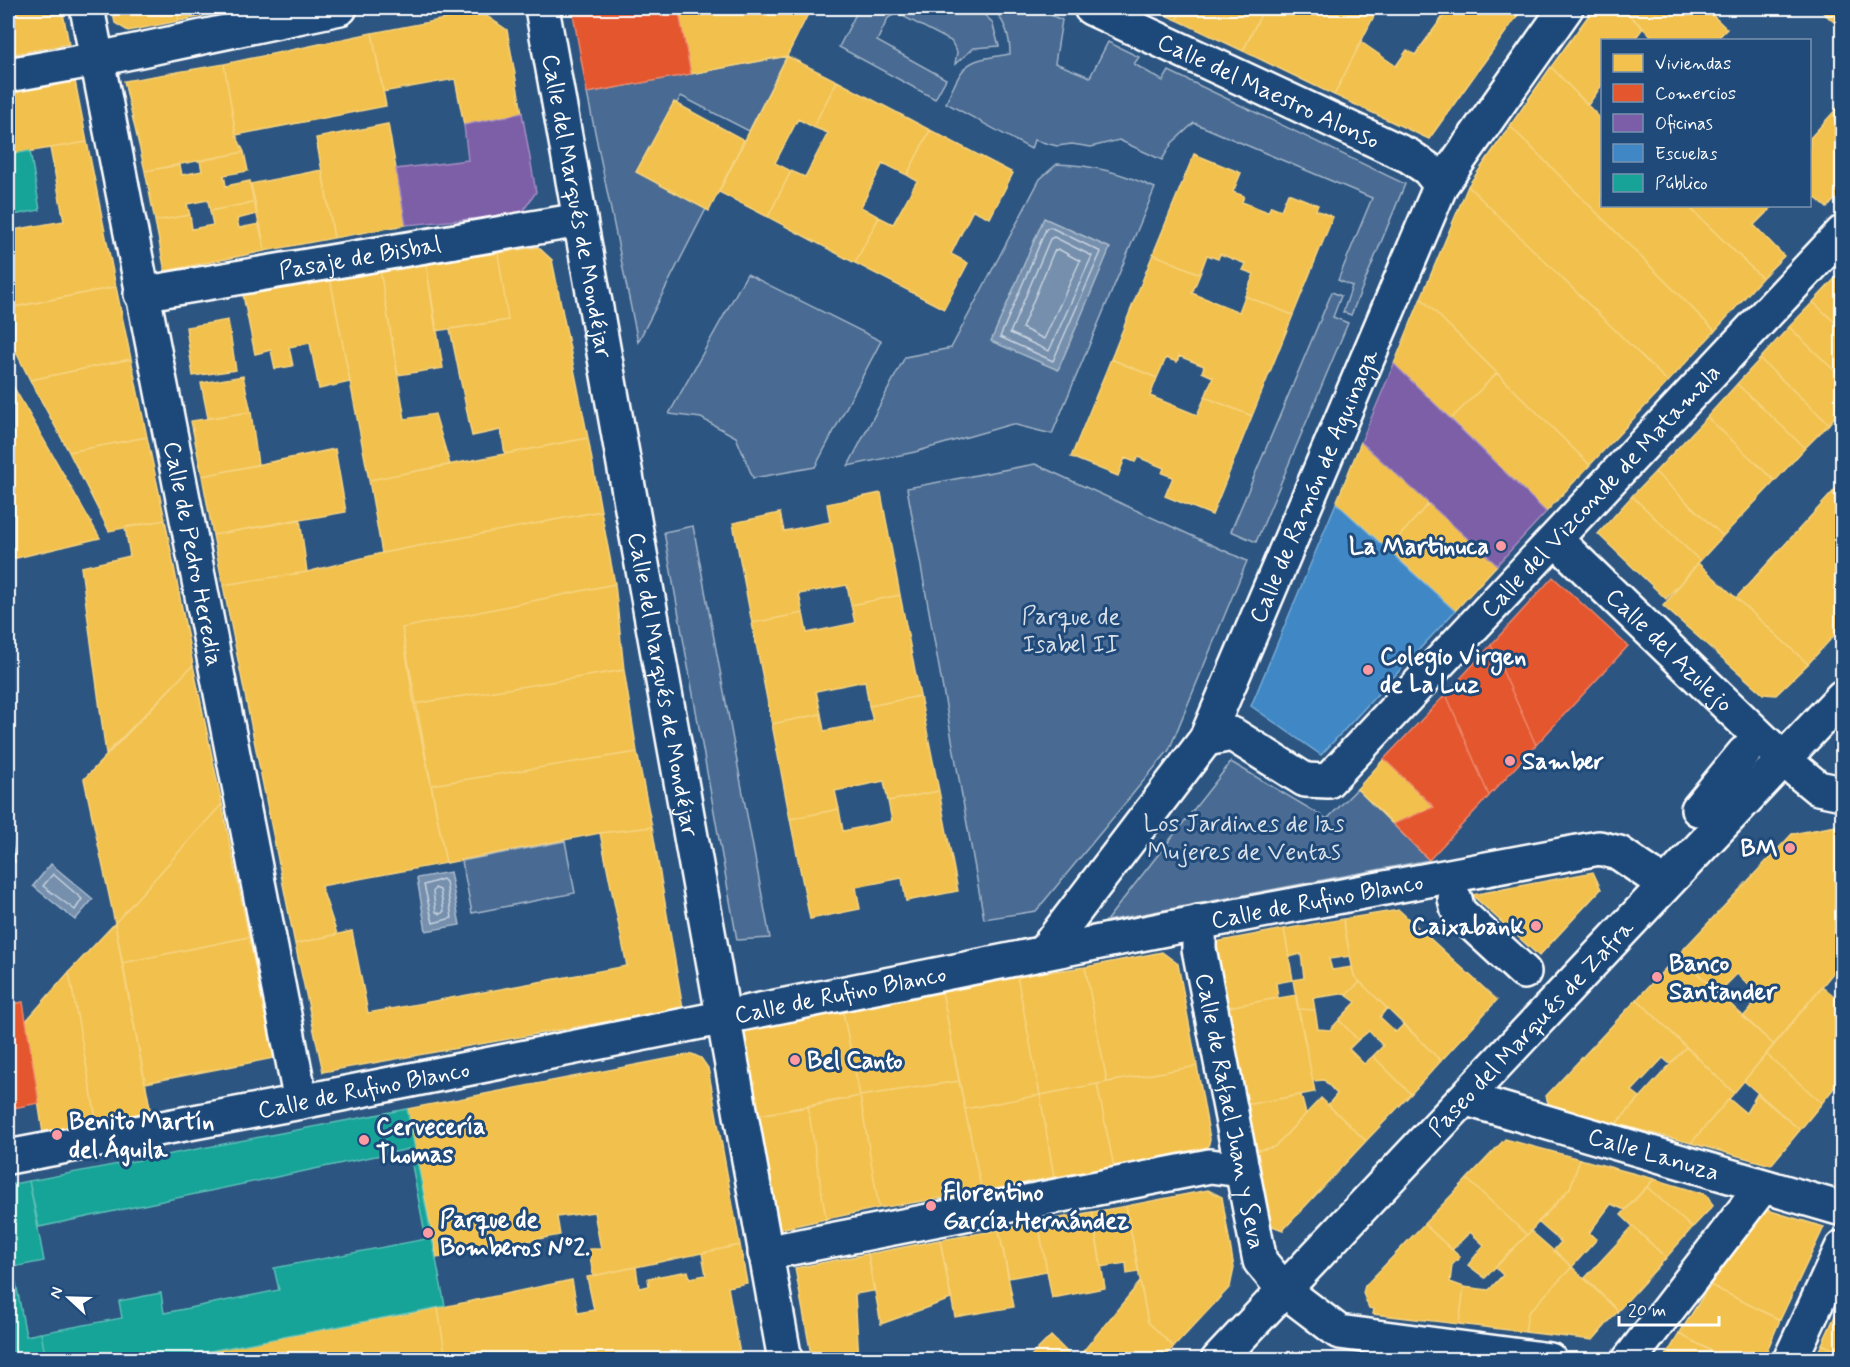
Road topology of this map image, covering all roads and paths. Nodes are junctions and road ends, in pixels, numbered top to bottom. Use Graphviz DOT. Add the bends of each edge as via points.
graph roads {
  1 [pos="87,8"];
  2 [pos="340,8"];
  3 [pos="542,8"];
  4 [pos="1091,8"];
  5 [pos="1566,8"];
  6 [pos="98,59"];
  7 [pos="8,75"];
  8 [pos="1441,185"];
  9 [pos="580,220"];
  10 [pos="1842,233"];
  11 [pos="141,294"];
  12 [pos="1556,540"];
  13 [pos="1842,697"];
  14 [pos="1206,739"];
  15 [pos="1744,753"];
  16 [pos="1784,760"];
  17 [pos="1842,793"];
  18 [pos="1698,809"];
  19 [pos="1664,884"];
  20 [pos="1455,898"];
  21 [pos="1199,922"];
  22 [pos="1043,953"];
  23 [pos="1524,972"];
  24 [pos="722,1017"];
  25 [pos="1468,1095"];
  26 [pos="301,1102"];
  27 [pos="8,1157"];
  28 [pos="1241,1170"];
  29 [pos="1762,1187"];
  30 [pos="1842,1209"];
  31 [pos="1842,1248"];
  32 [pos="765,1253"];
  33 [pos="1284,1290"];
  34 [pos="784,1359"];
  35 [pos="1218,1359"];
  36 [pos="1550,1359"];
  37 [pos="1629,1359"];
  38 [pos="1790,1359"];
  1 -- 6 [label="street, Calle de Pedro Heredia"];
  2 -- 6 [label="street"];
  3 -- 9 [label="street, Calle del Marqués de Mondéjar"];
  4 -- 8 [label="street, Calle del Maestro Alonso" via="1408,156 1428,169"];
  5 -- 8 [label="street, Calle de Ramón de Aguinaga"];
  6 -- 7 [label="street"];
  6 -- 11 [label="street, Calle de Pedro Heredia"];
  8 -- 14 [label="street, Calle de Ramón de Aguinaga"];
  9 -- 11 [label="street, Pasaje de Bisbal"];
  9 -- 24 [label="street, Calle del Marqués de Mondéjar"];
  10 -- 12 [label="street, Calle del Vizconde de Matamala"];
  11 -- 26 [label="street, Calle de Pedro Heredia"];
  12 -- 14 [label="street, Calle del Vizconde de Matamala" via="1328,781 1305,780 1232,734"];
  12 -- 16 [label="street, Calle del Azulejo"];
  13 -- 16 [label="street, Paseo del Marqués de Zafra"];
  14 -- 22 [label="street, Calle de Ramón de Aguinaga"];
  15 -- 18 [label="street"];
  16 -- 17 [label="street" via="1818,788"];
  16 -- 19 [label="street, Paseo del Marqués de Zafra"];
  19 -- 21 [label="street, Calle de Rufino Blanco" via="1619,853 1599,848"];
  19 -- 25 [label="street, Paseo del Marqués de Zafra"];
  20 -- 23 [label="street" via="1458,911"];
  21 -- 22 [label="street, Calle de Rufino Blanco"];
  21 -- 28 [label="street, Calle de Rafael Juan y Seva" via="1199,949"];
  22 -- 24 [label="street, Calle de Rufino Blanco"];
  24 -- 26 [label="street, Calle de Rufino Blanco"];
  24 -- 32 [label="street, Calle del Marqués de Mondéjar"];
  25 -- 29 [label="street, Calle Lanuza" via="1477,1102"];
  25 -- 33 [label="street, Paseo del Marqués de Zafra"];
  26 -- 27 [label="street, Calle de Rufino Blanco"];
  28 -- 32 [label="street" via="1210,1166"];
  28 -- 33 [label="street, Calle de Rafael Juan y Seva" via="1260,1261"];
  29 -- 30 [label="street, Calle Lanuza"];
  29 -- 37 [label="street"];
  31 -- 38 [label="street"];
  32 -- 34 [label="street, Calle del Marqués de Mondéjar"];
  33 -- 35 [label="street, Paseo del Marqués de Zafra"];
  33 -- 36 [label="street, Calle de Rafael Juan y Seva" via="1339,1332"];
}
